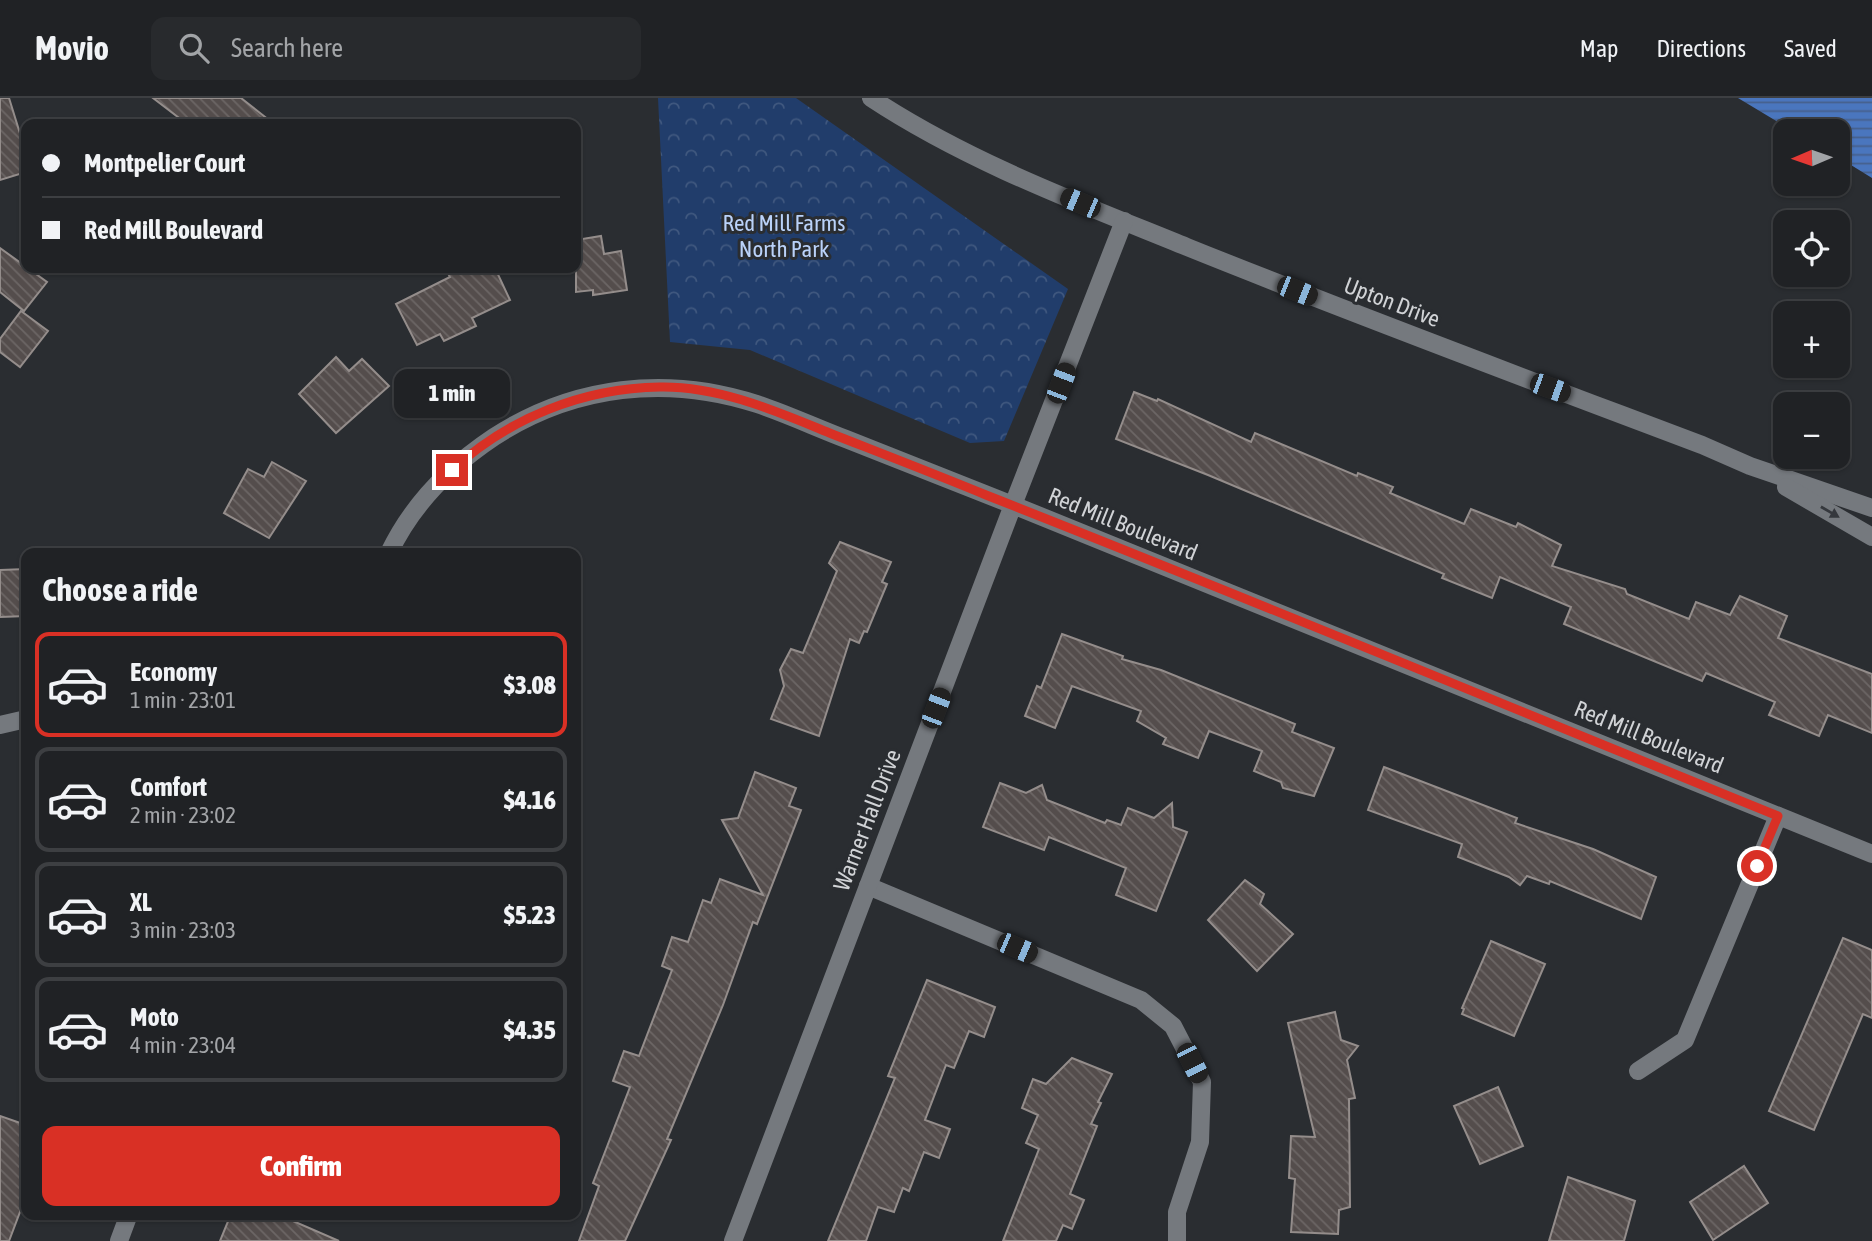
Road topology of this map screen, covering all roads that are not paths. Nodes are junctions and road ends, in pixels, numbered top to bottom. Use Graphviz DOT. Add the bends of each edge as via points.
graph roads {
  1 [pos="871,98"];
  2 [pos="1124,221"];
  3 [pos="1750,466"];
  4 [pos="1013,505"];
  5 [pos="1872,508"];
  6 [pos="1872,537"];
  7 [pos="391,548"];
  8 [pos="21,720"];
  9 [pos="0,725"];
  10 [pos="1778,816"];
  11 [pos="1872,854"];
  12 [pos="868,886"];
  13 [pos="1638,1071"];
  14 [pos="127,1220"];
  15 [pos="119,1241"];
  16 [pos="733,1241"];
  17 [pos="1177,1241"];
  1 -- 2 [label="street, Upton Drive" via="957,148"];
  2 -- 3 [label="street, Upton Drive"];
  2 -- 4 [label="street, Warner Hall Drive"];
  3 -- 5 [label="street, Upton Drive"];
  3 -- 6 [label="street, Upton Drive, one-way"];
  4 -- 7 [label="street, Red Mill Boulevard" via="757,404 663,386 611,391 561,403 514,424 471,453 433,487"];
  4 -- 10 [label="street, Red Mill Boulevard"];
  4 -- 12 [label="street, Warner Hall Drive"];
  8 -- 9 [label="street"];
  10 -- 11 [label="street, Red Mill Boulevard"];
  10 -- 13 [label="street" via="1685,1040"];
  12 -- 16 [label="street, Warner Hall Drive"];
  12 -- 17 [label="street" via="1141,1000 1172,1026 1202,1082 1200,1142 1177,1212"];
  14 -- 15 [label="street"];
}
